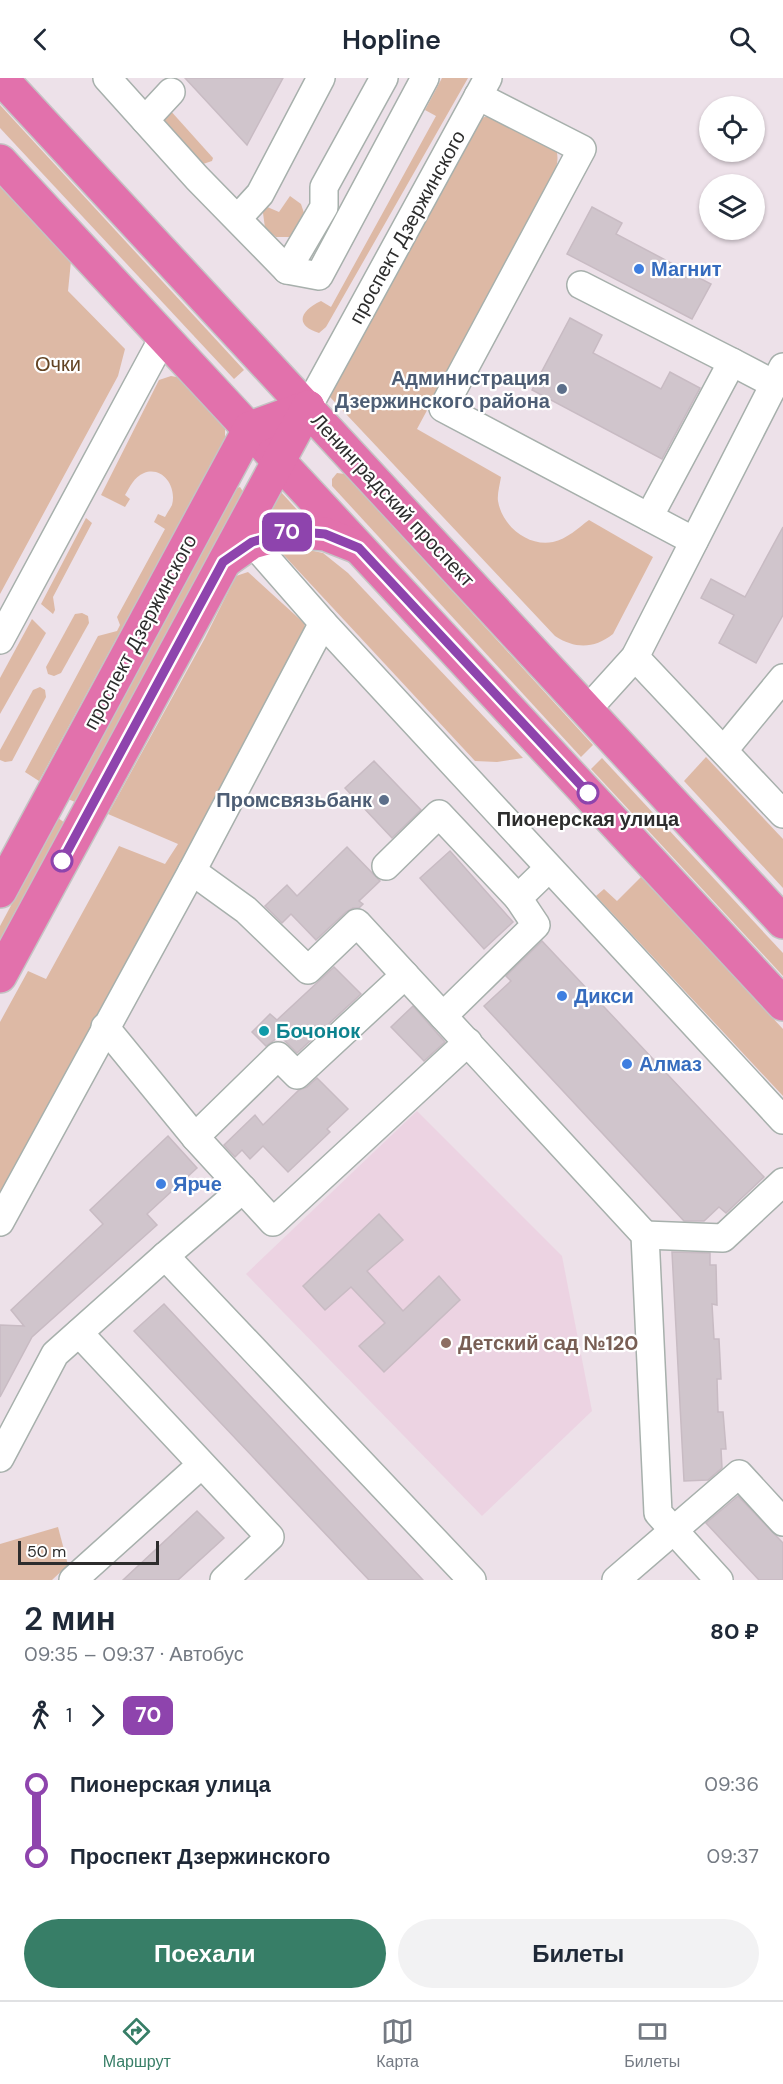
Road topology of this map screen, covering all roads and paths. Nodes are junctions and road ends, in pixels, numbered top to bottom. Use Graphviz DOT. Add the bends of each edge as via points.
graph roads {
  1 [pos="1,78"];
  2 [pos="108,78"];
  3 [pos="321,78"];
  4 [pos="384,78"];
  5 [pos="425,78"];
  6 [pos="483,87"];
  7 [pos="171,92"];
  8 [pos="145,120"];
  9 [pos="0,161"];
  10 [pos="237,218"];
  11 [pos="287,270"];
  12 [pos="581,285"];
  13 [pos="163,338"];
  14 [pos="732,362"];
  15 [pos="779,375"];
  16 [pos="308,407"];
  17 [pos="250,428"];
  18 [pos="279,459"];
  19 [pos="649,517"];
  20 [pos="694,541"];
  21 [pos="252,542"];
  22 [pos="359,548"];
  23 [pos="223,562"];
  24 [pos="323,623"];
  25 [pos="0,640"];
  26 [pos="635,657"];
  27 [pos="783,678"];
  28 [pos="587,710"];
  29 [pos="724,750"];
  30 [pos="476,789"];
  31 [pos="439,814"];
  32 [pos="783,814"];
  33 [pos="386,866"];
  34 [pos="549,868"];
  35 [pos="192,871"];
  36 [pos="0,891"];
  37 [pos="518,898"];
  38 [pos="783,922"];
  39 [pos="405,975"];
  40 [pos="0,976"];
  41 [pos="783,1004"];
  42 [pos="443,1016"];
  43 [pos="105,1027"];
  44 [pos="468,1042"];
  45 [pos="783,1120"];
  46 [pos="195,1137"];
  47 [pos="783,1182"];
  48 [pos="243,1189"];
  49 [pos="0,1222"];
  50 [pos="645,1235"];
  51 [pos="165,1256"];
  52 [pos="79,1333"];
  53 [pos="0,1458"];
  54 [pos="201,1465"];
  55 [pos="783,1522"];
  56 [pos="674,1530"];
  57 [pos="73,1580"];
  58 [pos="224,1580"];
  59 [pos="472,1580"];
  60 [pos="616,1580"];
  61 [pos="719,1580"];
  1 -- 16 [label="main road, Ленинградский проспект"];
  2 -- 8 [label="street"];
  3 -- 10 [label="street" via="260,194"];
  4 -- 11 [label="street" via="324,187 324,207"];
  5 -- 11 [label="street" via="319,276"];
  6 -- 16 [label="street, проспект Дзержинского"];
  6 -- 19 [label="street" via="582,149 442,408"];
  7 -- 8 [label="street"];
  8 -- 10 [label="street"];
  9 -- 13 [label="main road"];
  10 -- 11 [label="street"];
  12 -- 14 [label="street"];
  13 -- 17 [label="main road"];
  13 -- 25 [label="street"];
  14 -- 15 [label="street"];
  14 -- 19 [label="street"];
  15 -- 20 [label="street"];
  16 -- 17 [label="main road"];
  16 -- 18 [label="main road, проспект Дзержинского"];
  16 -- 28 [label="main road, Ленинградский проспект"];
  17 -- 18 [label="main road"];
  17 -- 36 [label="main road, проспект Дзержинского"];
  18 -- 22 [label="main road"];
  18 -- 23 [label="main road, проспект Дзержинского"];
  19 -- 20 [label="street"];
  20 -- 26 [label="street"];
  21 -- 22 [label="main road" via="291,531 325,534"];
  21 -- 23 [label="main road"];
  21 -- 24 [label="street"];
  22 -- 41 [label="main road"];
  23 -- 40 [label="main road, проспект Дзержинского"];
  24 -- 30 [label="street"];
  24 -- 35 [label="street"];
  26 -- 28 [label="street"];
  26 -- 29 [label="street"];
  27 -- 29 [label="street"];
  28 -- 38 [label="main road, Ленинградский проспект"];
  29 -- 32 [label="street"];
  30 -- 31 [label="street"];
  30 -- 34 [label="street"];
  31 -- 33 [label="street"];
  31 -- 37 [label="street"];
  34 -- 37 [label="street"];
  34 -- 45 [label="street"];
  35 -- 39 [label="street" via="246,910 308,970 357,923"];
  35 -- 43 [label="street"];
  37 -- 42 [label="street" via="536,925"];
  39 -- 42 [label="street"];
  39 -- 46 [label="street" via="297,1075 278,1056"];
  42 -- 44 [label="street"];
  43 -- 46 [label="street"];
  43 -- 49 [label="street"];
  44 -- 48 [label="street" via="273,1222"];
  44 -- 50 [label="street"];
  46 -- 48 [label="street"];
  47 -- 50 [label="street" via="723,1238"];
  48 -- 51 [label="street"];
  50 -- 56 [label="street" via="658,1514"];
  51 -- 52 [label="street"];
  51 -- 59 [label="street"];
  52 -- 53 [label="street" via="56,1354"];
  52 -- 54 [label="street"];
  54 -- 57 [label="street"];
  54 -- 58 [label="street" via="270,1537"];
  55 -- 56 [label="street" via="739,1474"];
  56 -- 60 [label="street"];
  56 -- 61 [label="street"];
}
